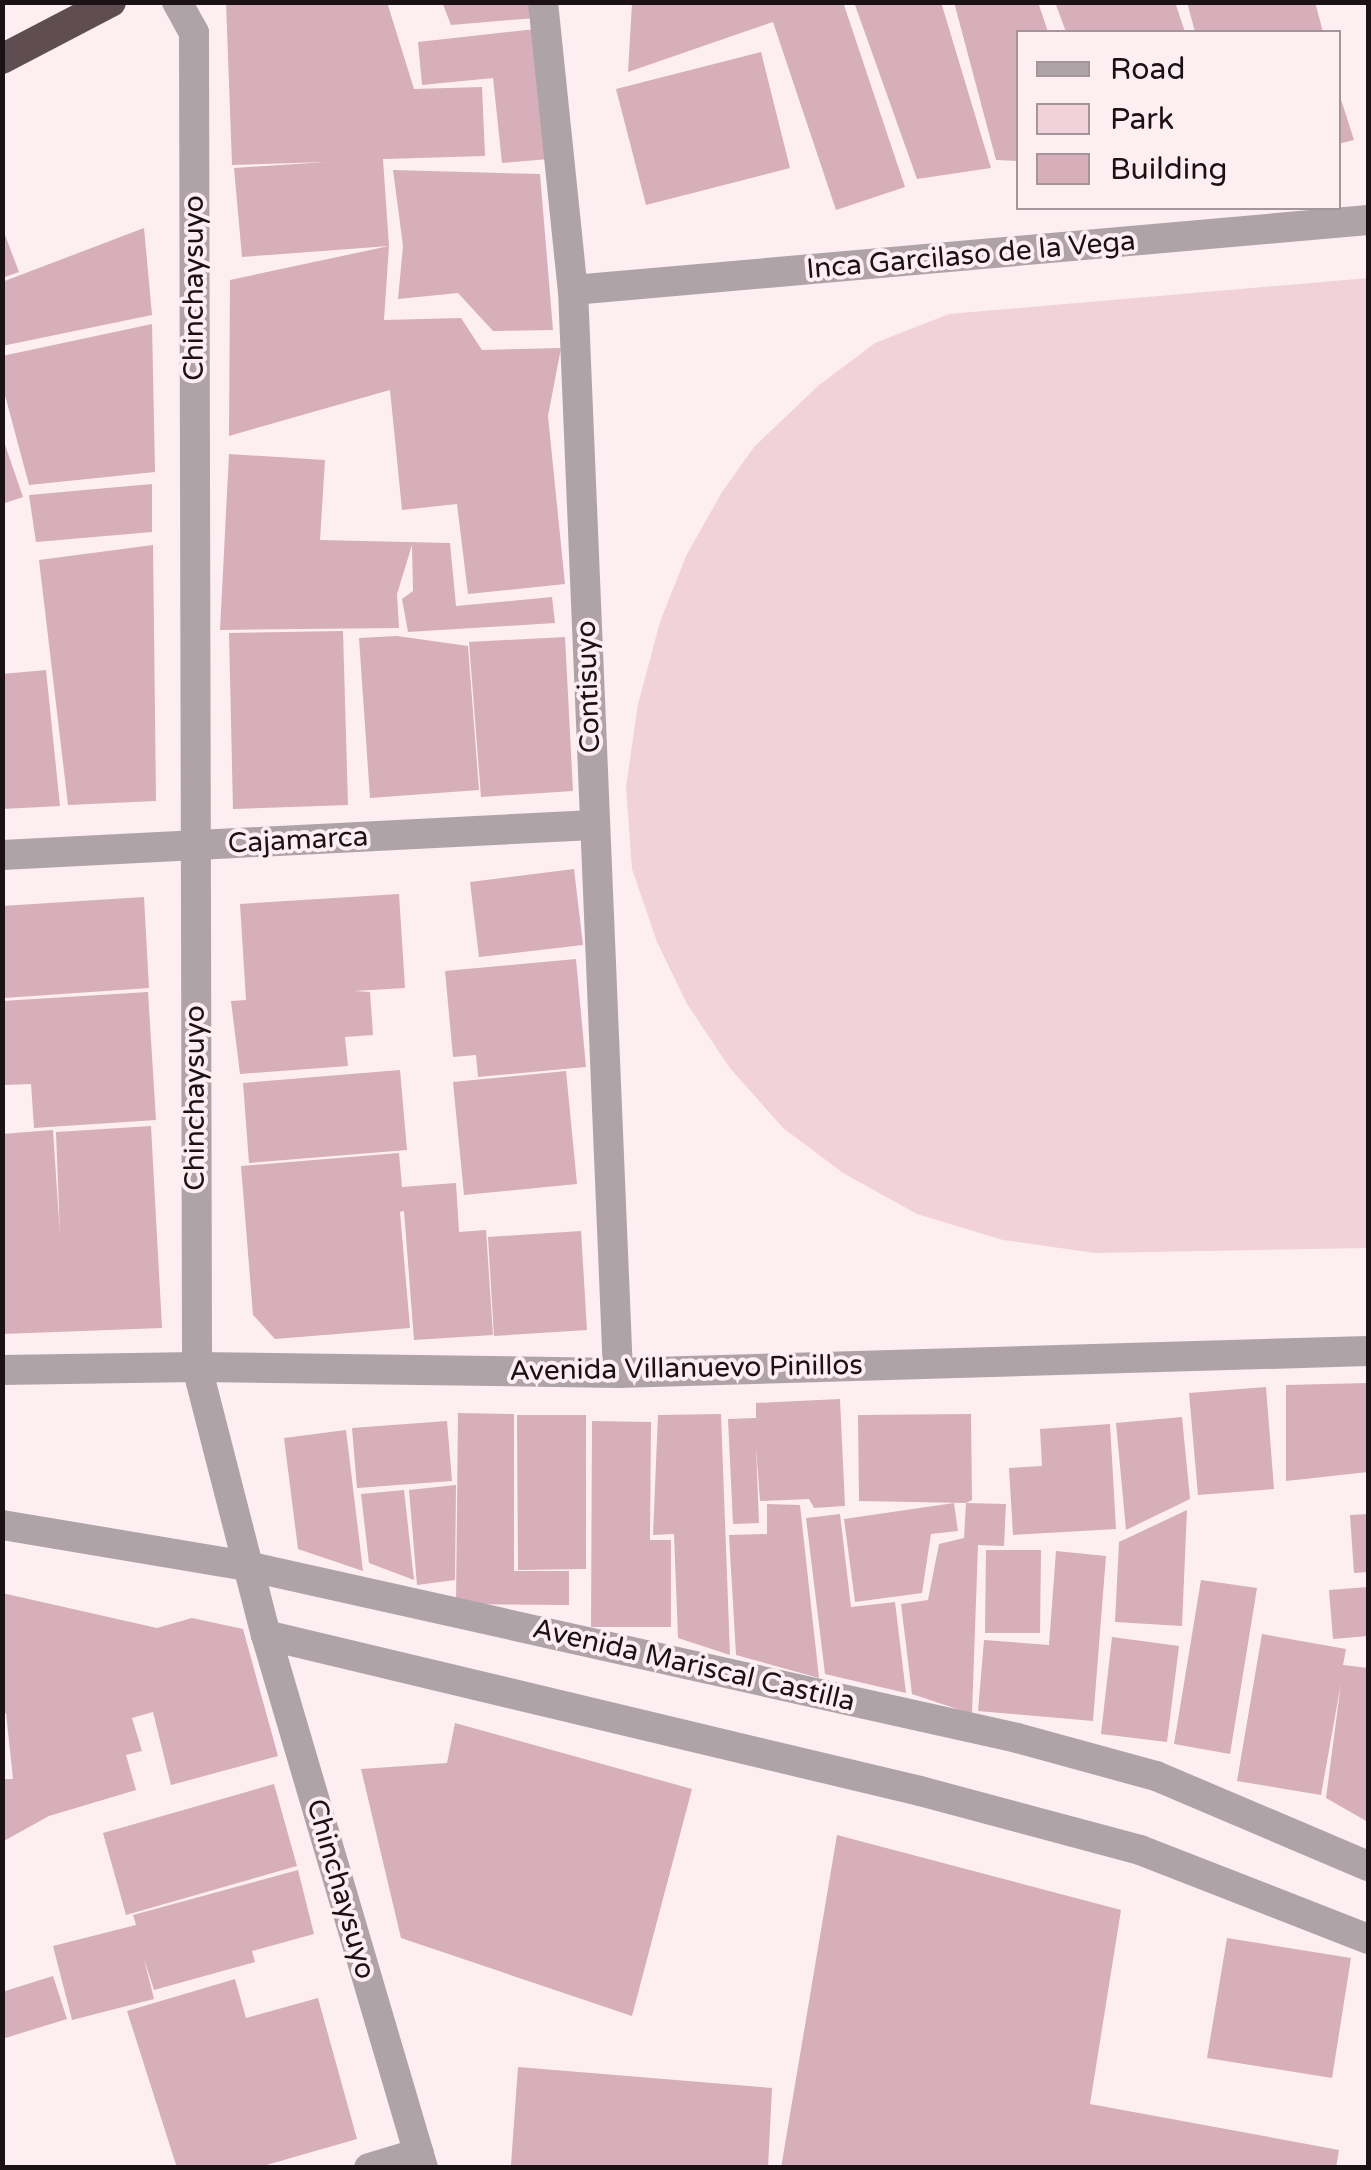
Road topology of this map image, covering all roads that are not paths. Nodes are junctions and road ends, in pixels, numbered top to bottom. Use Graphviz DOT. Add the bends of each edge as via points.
graph roads {
  1 [pos="111,2"];
  2 [pos="177,2"];
  3 [pos="544,2"];
  4 [pos="2,60"];
  5 [pos="1368,220"];
  6 [pos="573,290"];
  7 [pos="593,826"];
  8 [pos="193,845"];
  9 [pos="2,855"];
  10 [pos="1368,1351"];
  11 [pos="197,1367"];
  12 [pos="2,1370"];
  13 [pos="618,1373"];
  14 [pos="2,1525"];
  15 [pos="247,1566"];
  16 [pos="266,1636"];
  17 [pos="1368,1866"];
  18 [pos="1368,1939"];
  19 [pos="421,2160"];
  20 [pos="368,2168"];
  1 -- 4 [label="highway"];
  2 -- 8 [label="street, Chinchaysuyo" via="194,34"];
  3 -- 6 [label="street, Contisuyo"];
  5 -- 6 [label="street, Inca Garcilaso de la Vega"];
  6 -- 7 [label="street, Contisuyo"];
  7 -- 8 [label="street, Cajamarca"];
  7 -- 13 [label="street, Contisuyo"];
  8 -- 9 [label="street, Cajamarca"];
  8 -- 11 [label="street, Chinchaysuyo"];
  10 -- 13 [label="street, Avenida Villanuevo Pinillos"];
  11 -- 12 [label="street, Avenida Villanuevo Pinillos"];
  11 -- 13 [label="street, Avenida Villanuevo Pinillos"];
  11 -- 15 [label="street, Chinchaysuyo"];
  14 -- 15 [label="street, Avenida Mariscal Castilla"];
  15 -- 16 [label="street, Chinchaysuyo"];
  15 -- 17 [label="street, Avenida Mariscal Castilla" via="1017,1738 1156,1776"];
  16 -- 18 [label="street" via="1140,1850"];
  16 -- 19 [label="street, Chinchaysuyo"];
  19 -- 20 [label="street"];
}
